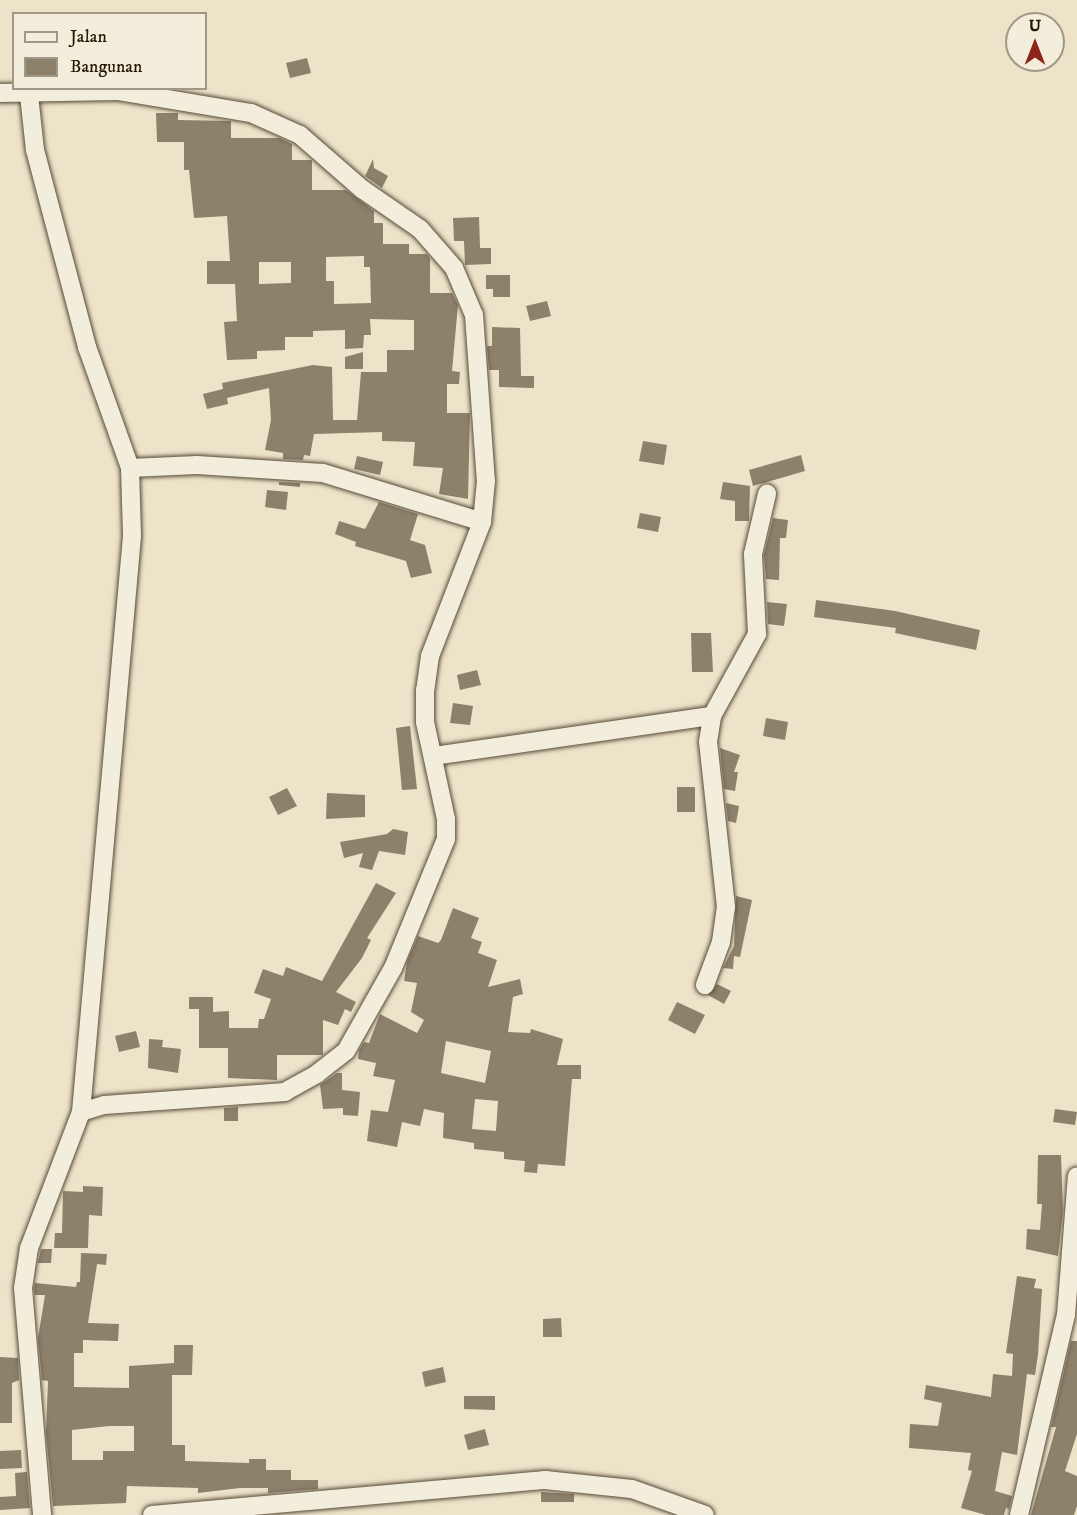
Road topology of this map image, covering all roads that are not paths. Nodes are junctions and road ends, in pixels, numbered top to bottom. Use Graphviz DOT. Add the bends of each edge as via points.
graph roads {
  1 [pos="82,90"];
  2 [pos="106,90"];
  3 [pos="0,93"];
  4 [pos="29,95"];
  5 [pos="130,468"];
  6 [pos="767,494"];
  7 [pos="482,522"];
  8 [pos="712,716"];
  9 [pos="433,756"];
  10 [pos="705,985"];
  11 [pos="81,1112"];
  12 [pos="1077,1176"];
  13 [pos="1071,1316"];
  14 [pos="42,1515"];
  15 [pos="152,1515"];
  16 [pos="705,1515"];
  17 [pos="1019,1515"];
  1 -- 4 [label="street"];
  2 -- 7 [label="street" via="251,113 300,135 362,189 420,229 454,268 474,315 486,481"];
  3 -- 4 [label="street"];
  4 -- 5 [label="street" via="34,150 87,347"];
  5 -- 7 [label="street" via="197,465 323,473"];
  5 -- 11 [label="street" via="132,536"];
  6 -- 8 [label="street" via="753,554 757,634"];
  7 -- 9 [label="street" via="430,656 425,722"];
  8 -- 9 [label="street"];
  8 -- 10 [label="street" via="709,760 726,907 723,934"];
  9 -- 11 [label="street" via="446,819 446,839 393,968 346,1051 285,1092 104,1105"];
  11 -- 14 [label="street" via="29,1248 23,1288"];
  12 -- 13 [label="street"];
  13 -- 17 [label="street"];
  15 -- 16 [label="street" via="544,1480 632,1489"];
}
